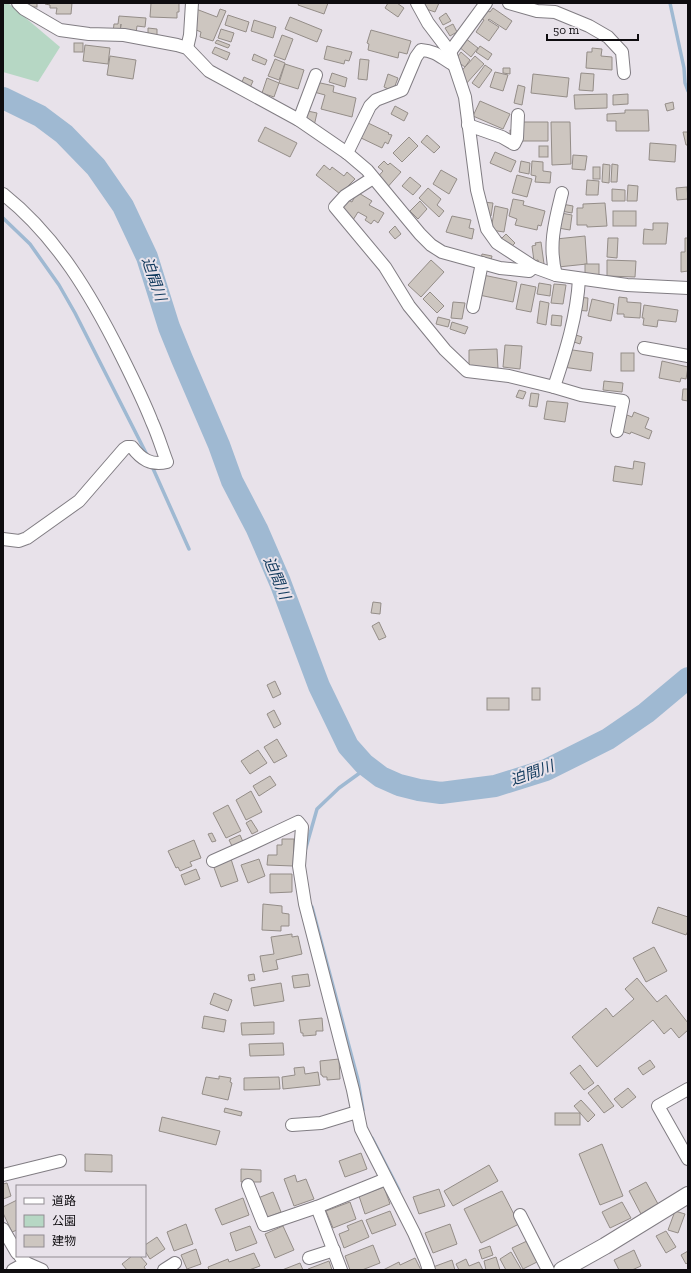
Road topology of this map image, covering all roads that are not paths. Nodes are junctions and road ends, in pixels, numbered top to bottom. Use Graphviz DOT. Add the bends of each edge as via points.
graph roads {
  1 [pos="18,3"];
  2 [pos="192,3"];
  3 [pos="416,3"];
  4 [pos="486,3"];
  5 [pos="509,3"];
  6 [pos="187,48"];
  7 [pos="450,52"];
  8 [pos="454,64"];
  9 [pos="624,73"];
  10 [pos="316,75"];
  11 [pos="518,115"];
  12 [pos="299,120"];
  13 [pos="468,125"];
  14 [pos="346,153"];
  15 [pos="373,178"];
  16 [pos="562,193"];
  17 [pos="3,194"];
  18 [pos="482,263"];
  19 [pos="534,267"];
  20 [pos="556,275"];
  21 [pos="579,279"];
  22 [pos="688,288"];
  23 [pos="473,307"];
  24 [pos="644,348"];
  25 [pos="688,356"];
  26 [pos="554,386"];
  27 [pos="617,431"];
  28 [pos="3,539"];
  29 [pos="213,861"];
  30 [pos="688,1089"];
  31 [pos="357,1112"];
  32 [pos="292,1125"];
  33 [pos="688,1159"];
  34 [pos="60,1161"];
  35 [pos="3,1175"];
  36 [pos="386,1179"];
  37 [pos="248,1185"];
  38 [pos="688,1196"];
  39 [pos="317,1207"];
  40 [pos="520,1215"];
  41 [pos="3,1229"];
  42 [pos="334,1250"];
  43 [pos="16,1251"];
  44 [pos="309,1258"];
  45 [pos="23,1260"];
  46 [pos="175,1263"];
  47 [pos="13,1270"];
  48 [pos="42,1270"];
  49 [pos="164,1270"];
  50 [pos="342,1270"];
  51 [pos="429,1270"];
  52 [pos="548,1270"];
  53 [pos="562,1270"];
  1 -- 6 [label="street" via="60,30 124,35"];
  2 -- 6 [label="street"];
  3 -- 7 [label="street"];
  4 -- 7 [label="street"];
  5 -- 9 [label="street" via="537,11 555,12 608,37 622,52"];
  6 -- 12 [label="street" via="210,71"];
  7 -- 8 [label="street"];
  8 -- 13 [label="street" via="465,97"];
  8 -- 14 [label="street" via="440,54 421,50 402,90 376,100 370,106"];
  10 -- 12 [label="street"];
  11 -- 13 [label="street" via="517,138 514,144"];
  12 -- 14 [label="street"];
  13 -- 19 [label="street" via="477,190 487,229 497,244"];
  14 -- 15 [label="street"];
  15 -- 18 [label="street" via="431,246 442,252"];
  15 -- 26 [label="street" via="345,196 335,207 385,267 409,306 445,350 467,371 509,376"];
  16 -- 20 [label="street" via="552,236"];
  17 -- 28 [label="street" via="27,214 51,240 103,318 152,422 167,462 161,464 146,460 132,447 128,447 71,508 20,542"];
  18 -- 19 [label="street" via="529,272"];
  18 -- 23 [label="street"];
  19 -- 20 [label="street"];
  20 -- 21 [label="street"];
  21 -- 22 [label="street" via="627,285"];
  21 -- 26 [label="street" via="576,313"];
  24 -- 25 [label="street"];
  26 -- 27 [label="street" via="581,395 623,401"];
  29 -- 31 [label="street" via="298,822 302,827 299,866 301,885"];
  30 -- 33 [label="street" via="658,1106"];
  31 -- 32 [label="street" via="321,1123"];
  31 -- 36 [label="street" via="361,1129"];
  34 -- 35 [label="street"];
  36 -- 39 [label="street"];
  36 -- 51 [label="street" via="414,1232"];
  37 -- 39 [label="street" via="264,1225"];
  38 -- 53 [label="street"];
  39 -- 42 [label="street"];
  40 -- 52 [label="street"];
  41 -- 43 [label="street"];
  42 -- 44 [label="street"];
  42 -- 50 [label="street"];
  45 -- 47 [label="street"];
  45 -- 48 [label="street"];
  46 -- 49 [label="street"];
}
